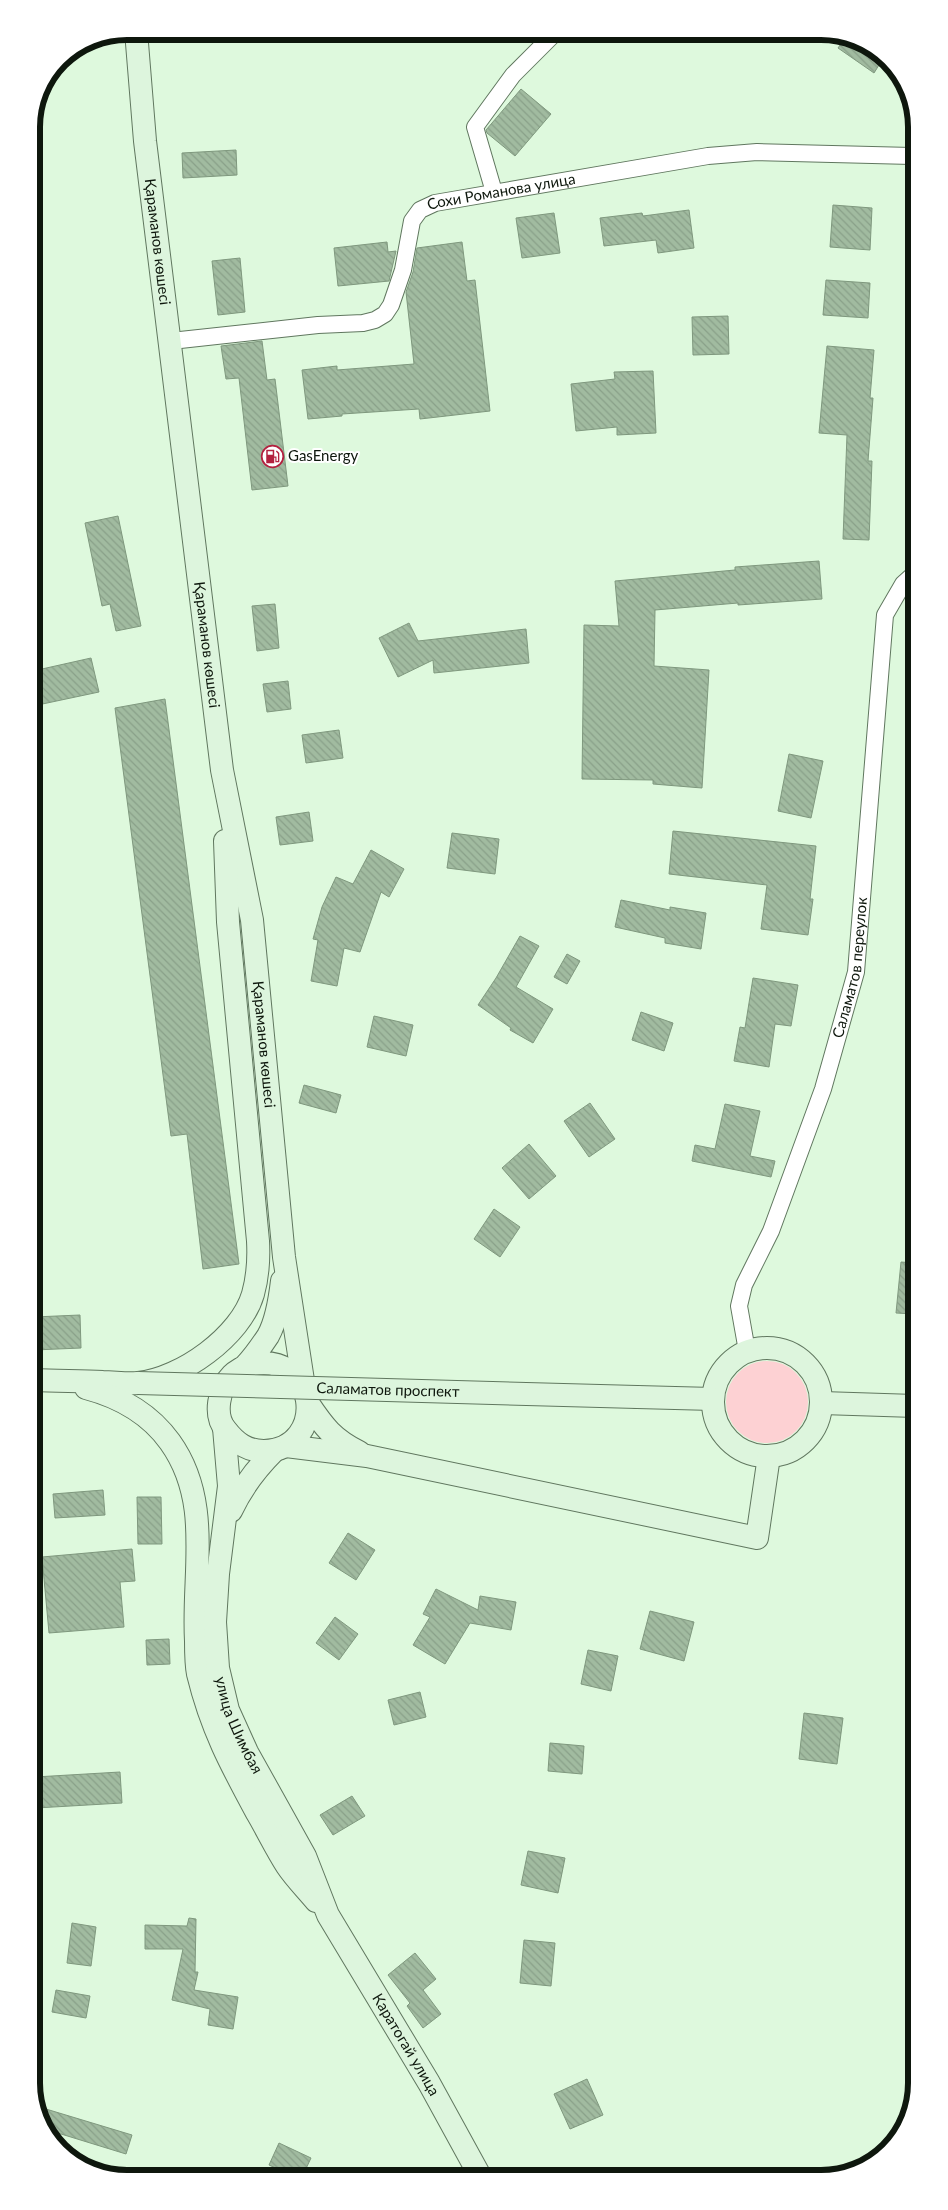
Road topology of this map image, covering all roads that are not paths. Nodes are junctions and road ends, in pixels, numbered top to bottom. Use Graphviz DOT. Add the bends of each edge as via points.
graph roads {
  1 [pos="137,40"];
  2 [pos="548,40"];
  3 [pos="908,156"];
  4 [pos="494,192"];
  5 [pos="171,341"];
  6 [pos="908,580"];
  7 [pos="222,770"];
  8 [pos="284,1257"];
  9 [pos="747,1351"];
  10 [pos="245,1366"];
  11 [pos="40,1380"];
  12 [pos="59,1381"];
  13 [pos="138,1383"];
  14 [pos="306,1395"];
  15 [pos="713,1399"];
  16 [pos="822,1403"];
  17 [pos="908,1406"];
  18 [pos="224,1428"];
  19 [pos="280,1448"];
  20 [pos="367,1456"];
  21 [pos="769,1456"];
  22 [pos="226,1520"];
  23 [pos="328,1915"];
  24 [pos="477,2170"];
  1 -- 5 [label="main road, Қараманов көшесі" via="145,141"];
  2 -- 4 [label="street" via="513,75 474,127"];
  3 -- 4 [label="street, Сохи Романова улица" via="757,152 718,155"];
  4 -- 5 [label="street, Сохи Романова улица" via="435,203 420,210 412,221 403,270 391,305 375,320"];
  5 -- 7 [label="main road, Қараманов көшесі"];
  6 -- 9 [label="street, Саламатов переулок" via="884,614 856,972 823,1089 771,1231 744,1285 739,1306"];
  7 -- 8 [label="main road, Қараманов көшесі" via="252,920"];
  7 -- 13 [label="main road" via="228,922 259,1267 253,1295 223,1341 174,1372"];
  8 -- 10 [label="main road" via="280,1300 269,1334"];
  8 -- 14 [label="main road"];
  9 -- 15 [label="main road" via="729,1362 718,1379"];
  9 -- 16 [label="main road" via="768,1347 789,1352 806,1364 818,1382"];
  10 -- 14 [label="main road" via="258,1362 285,1368 296,1376"];
  10 -- 18 [label="main road" via="233,1374 219,1399 219,1414"];
  11 -- 12 [label="main road"];
  12 -- 13 [label="main road, Саламатов проспект"];
  12 -- 23 [label="main road" via="126,1403 164,1434 180,1457 192,1484 198,1516 195,1597 198,1672 209,1717 228,1761 288,1867"];
  13 -- 15 [label="main road, Саламатов проспект, bridge"];
  14 -- 19 [label="main road" via="307,1420 299,1435"];
  14 -- 20 [label="main road" via="323,1426 340,1443"];
  15 -- 21 [label="main road" via="716,1421 728,1440 747,1452"];
  16 -- 17 [label="main road"];
  16 -- 21 [label="main road" via="817,1423 806,1440 789,1452"];
  18 -- 19 [label="main road" via="236,1443 254,1451"];
  18 -- 22 [label="main road" via="229,1486"];
  19 -- 20 [label="main road"];
  19 -- 22 [label="main road" via="255,1470 240,1490"];
  20 -- 21 [label="main road" via="757,1538"];
  22 -- 23 [label="main road, улица Шимбая" via="215,1622 218,1668 228,1710 247,1752 305,1856"];
  23 -- 24 [label="main road, Каратогай улица" via="429,2083"];
}
